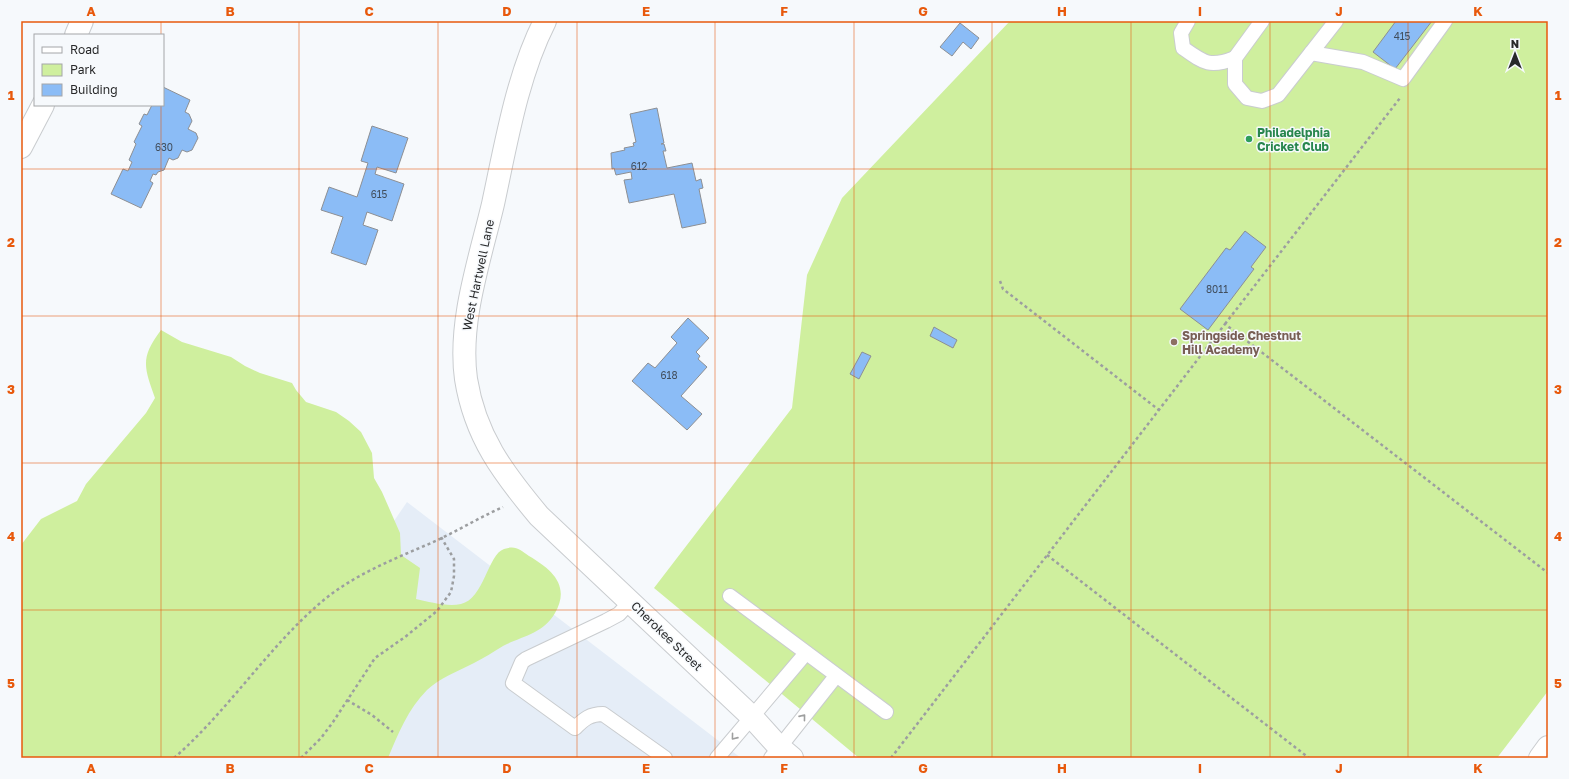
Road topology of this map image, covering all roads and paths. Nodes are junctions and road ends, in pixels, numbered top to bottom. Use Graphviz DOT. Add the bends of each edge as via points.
graph roads {
  1 [pos="82,21"];
  2 [pos="544,21"];
  3 [pos="1188,21"];
  4 [pos="1262,21"];
  5 [pos="1336,21"];
  6 [pos="1445,21"];
  7 [pos="76,34"];
  8 [pos="1311,53"];
  9 [pos="1235,58"];
  10 [pos="1403,79"];
  11 [pos="42,106"];
  12 [pos="21,147"];
  13 [pos="1000,281"];
  14 [pos="1225,324"];
  15 [pos="1159,410"];
  16 [pos="523,497"];
  17 [pos="539,516"];
  18 [pos="441,537"];
  19 [pos="1047,555"];
  20 [pos="1548,573"];
  21 [pos="730,596"];
  22 [pos="630,601"];
  23 [pos="806,652"];
  24 [pos="836,676"];
  25 [pos="347,700"];
  26 [pos="886,712"];
  27 [pos="751,716"];
  28 [pos="393,732"];
  29 [pos="1548,747"];
  30 [pos="781,754"];
  31 [pos="174,758"];
  32 [pos="301,758"];
  33 [pos="665,758"];
  34 [pos="717,758"];
  35 [pos="891,758"];
  36 [pos="1309,758"];
  37 [pos="1540,758"];
  1 -- 7 [label="street"];
  2 -- 16 [label="street, West Hartwell Lane" via="531,55 504,153 468,312 464,360 466,380 483,435 495,460"];
  3 -- 9 [label="lane" via="1181,33 1184,48 1201,60 1218,65"];
  4 -- 9 [label="lane"];
  5 -- 8 [label="lane"];
  6 -- 10 [label="lane"];
  8 -- 9 [label="lane" via="1278,95 1262,101 1247,98 1235,84"];
  8 -- 10 [label="lane" via="1363,62"];
  10 -- 14 [label="path" via="1410,84"];
  11 -- 12 [label="street"];
  13 -- 15 [label="path" via="1003,289"];
  14 -- 15 [label="path"];
  14 -- 20 [label="path"];
  15 -- 19 [label="path"];
  16 -- 17 [label="street, West Hartwell Lane"];
  16 -- 18 [label="path"];
  17 -- 22 [label="street, Cherokee Street"];
  18 -- 25 [label="path" via="454,559 451,592 437,611 375,658"];
  18 -- 31 [label="path" via="349,581 322,601"];
  19 -- 35 [label="path"];
  19 -- 36 [label="path"];
  21 -- 23 [label="lane"];
  22 -- 27 [label="street, Cherokee Street"];
  22 -- 33 [label="lane" via="619,614 526,659 522,662 513,684 575,728 586,718 603,714"];
  23 -- 24 [label="lane"];
  23 -- 27 [label="lane"];
  24 -- 26 [label="lane"];
  30 -- 24 [label="lane, one-way"];
  25 -- 28 [label="path"];
  25 -- 32 [label="path" via="321,738"];
  27 -- 30 [label="street, Cherokee Street"];
  27 -- 34 [label="lane, one-way"];
  29 -- 37 [label="street"];
}
